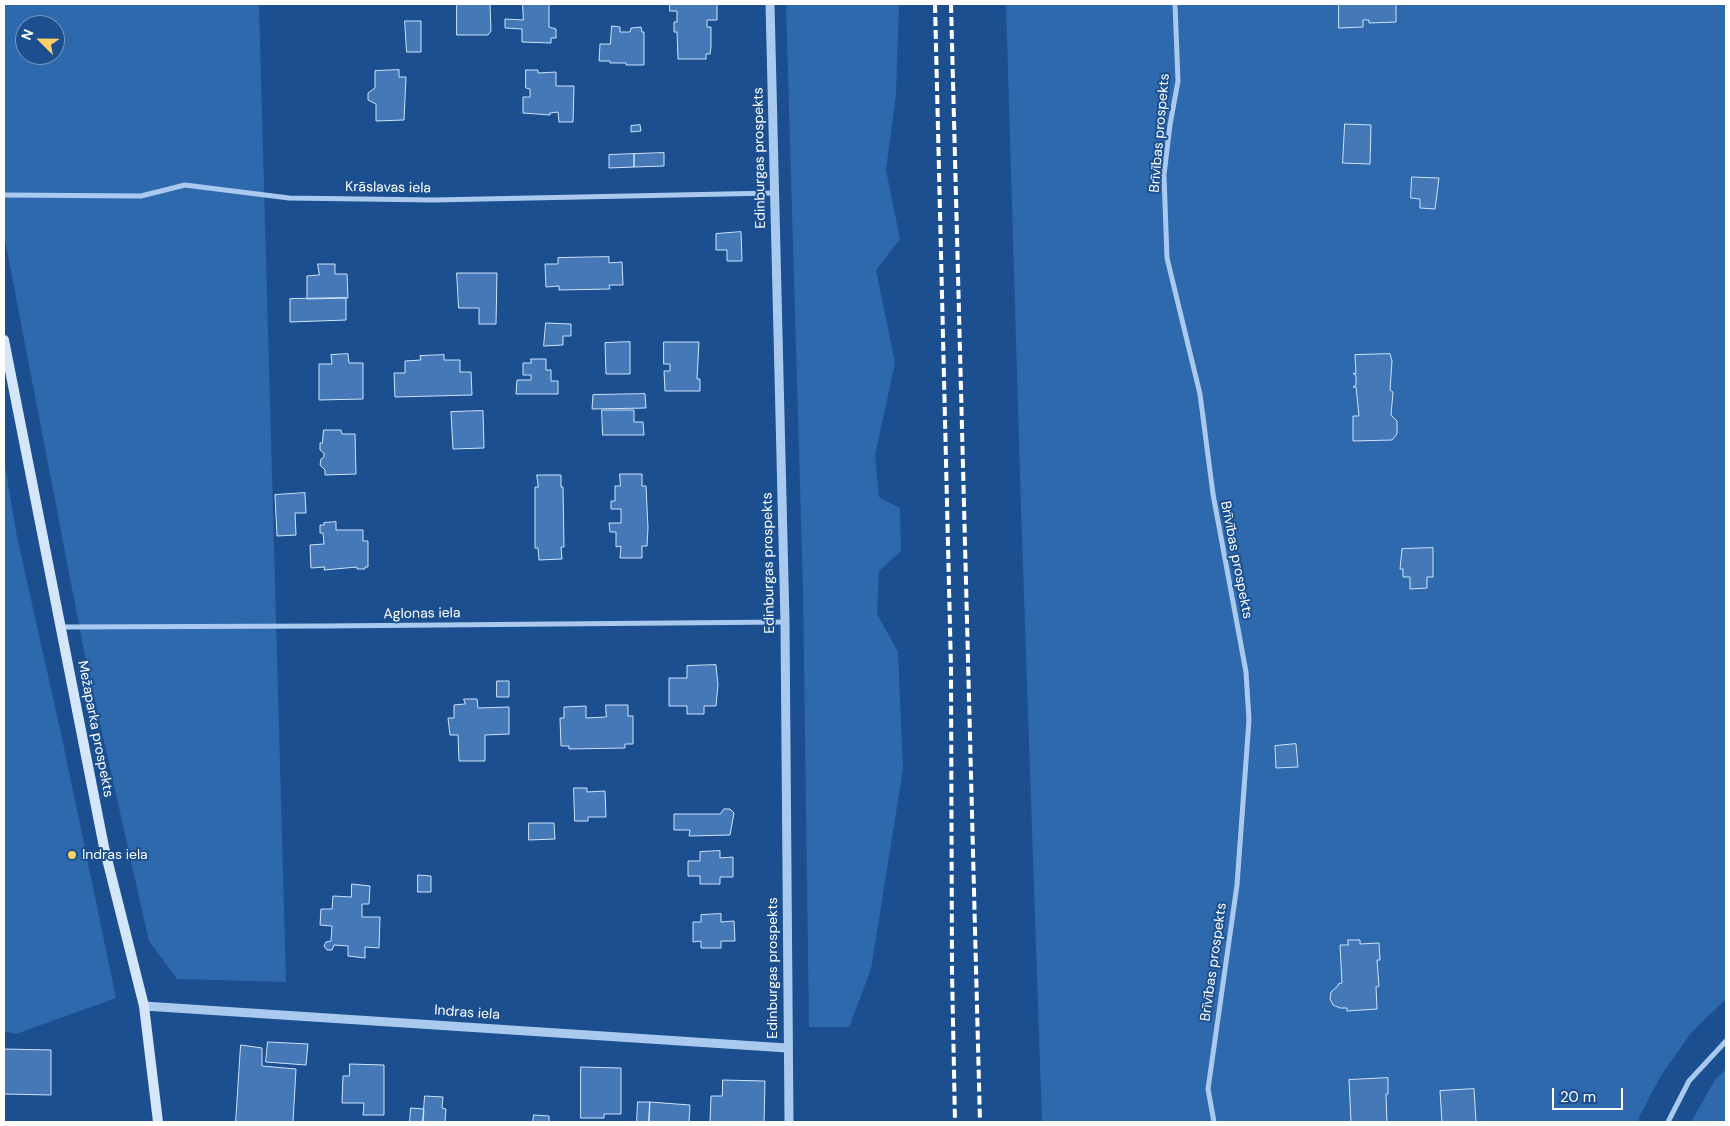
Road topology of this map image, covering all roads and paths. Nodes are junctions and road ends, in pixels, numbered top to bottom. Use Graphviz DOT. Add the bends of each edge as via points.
graph roads {
  1 [pos="770,4"];
  2 [pos="1175,4"];
  3 [pos="774,193"];
  4 [pos="4,195"];
  5 [pos="4,340"];
  6 [pos="785,622"];
  7 [pos="60,627"];
  8 [pos="144,1006"];
  9 [pos="1726,1041"];
  10 [pos="787,1048"];
  11 [pos="158,1122"];
  12 [pos="789,1122"];
  13 [pos="1214,1122"];
  14 [pos="1668,1122"];
  1 -- 3 [label="street, Edinburgas prospekts"];
  2 -- 13 [label="street, Brīvības prospekts" via="1178,81 1164,176 1167,258 1200,394 1213,494 1246,672 1249,720 1237,885 1208,1089"];
  3 -- 4 [label="street, Krāslavas iela" via="433,200 289,198 185,185 141,196"];
  3 -- 6 [label="street, Edinburgas prospekts"];
  5 -- 7 [label="main road, Mežaparka prospekts"];
  6 -- 7 [label="street, Aglonas iela"];
  6 -- 10 [label="street, Edinburgas prospekts"];
  7 -- 8 [label="main road, Mežaparka prospekts" via="104,847"];
  8 -- 10 [label="street, Indras iela"];
  8 -- 11 [label="main road, Mežaparka prospekts"];
  9 -- 14 [label="street" via="1689,1081"];
  10 -- 12 [label="street, Edinburgas prospekts"];
}
